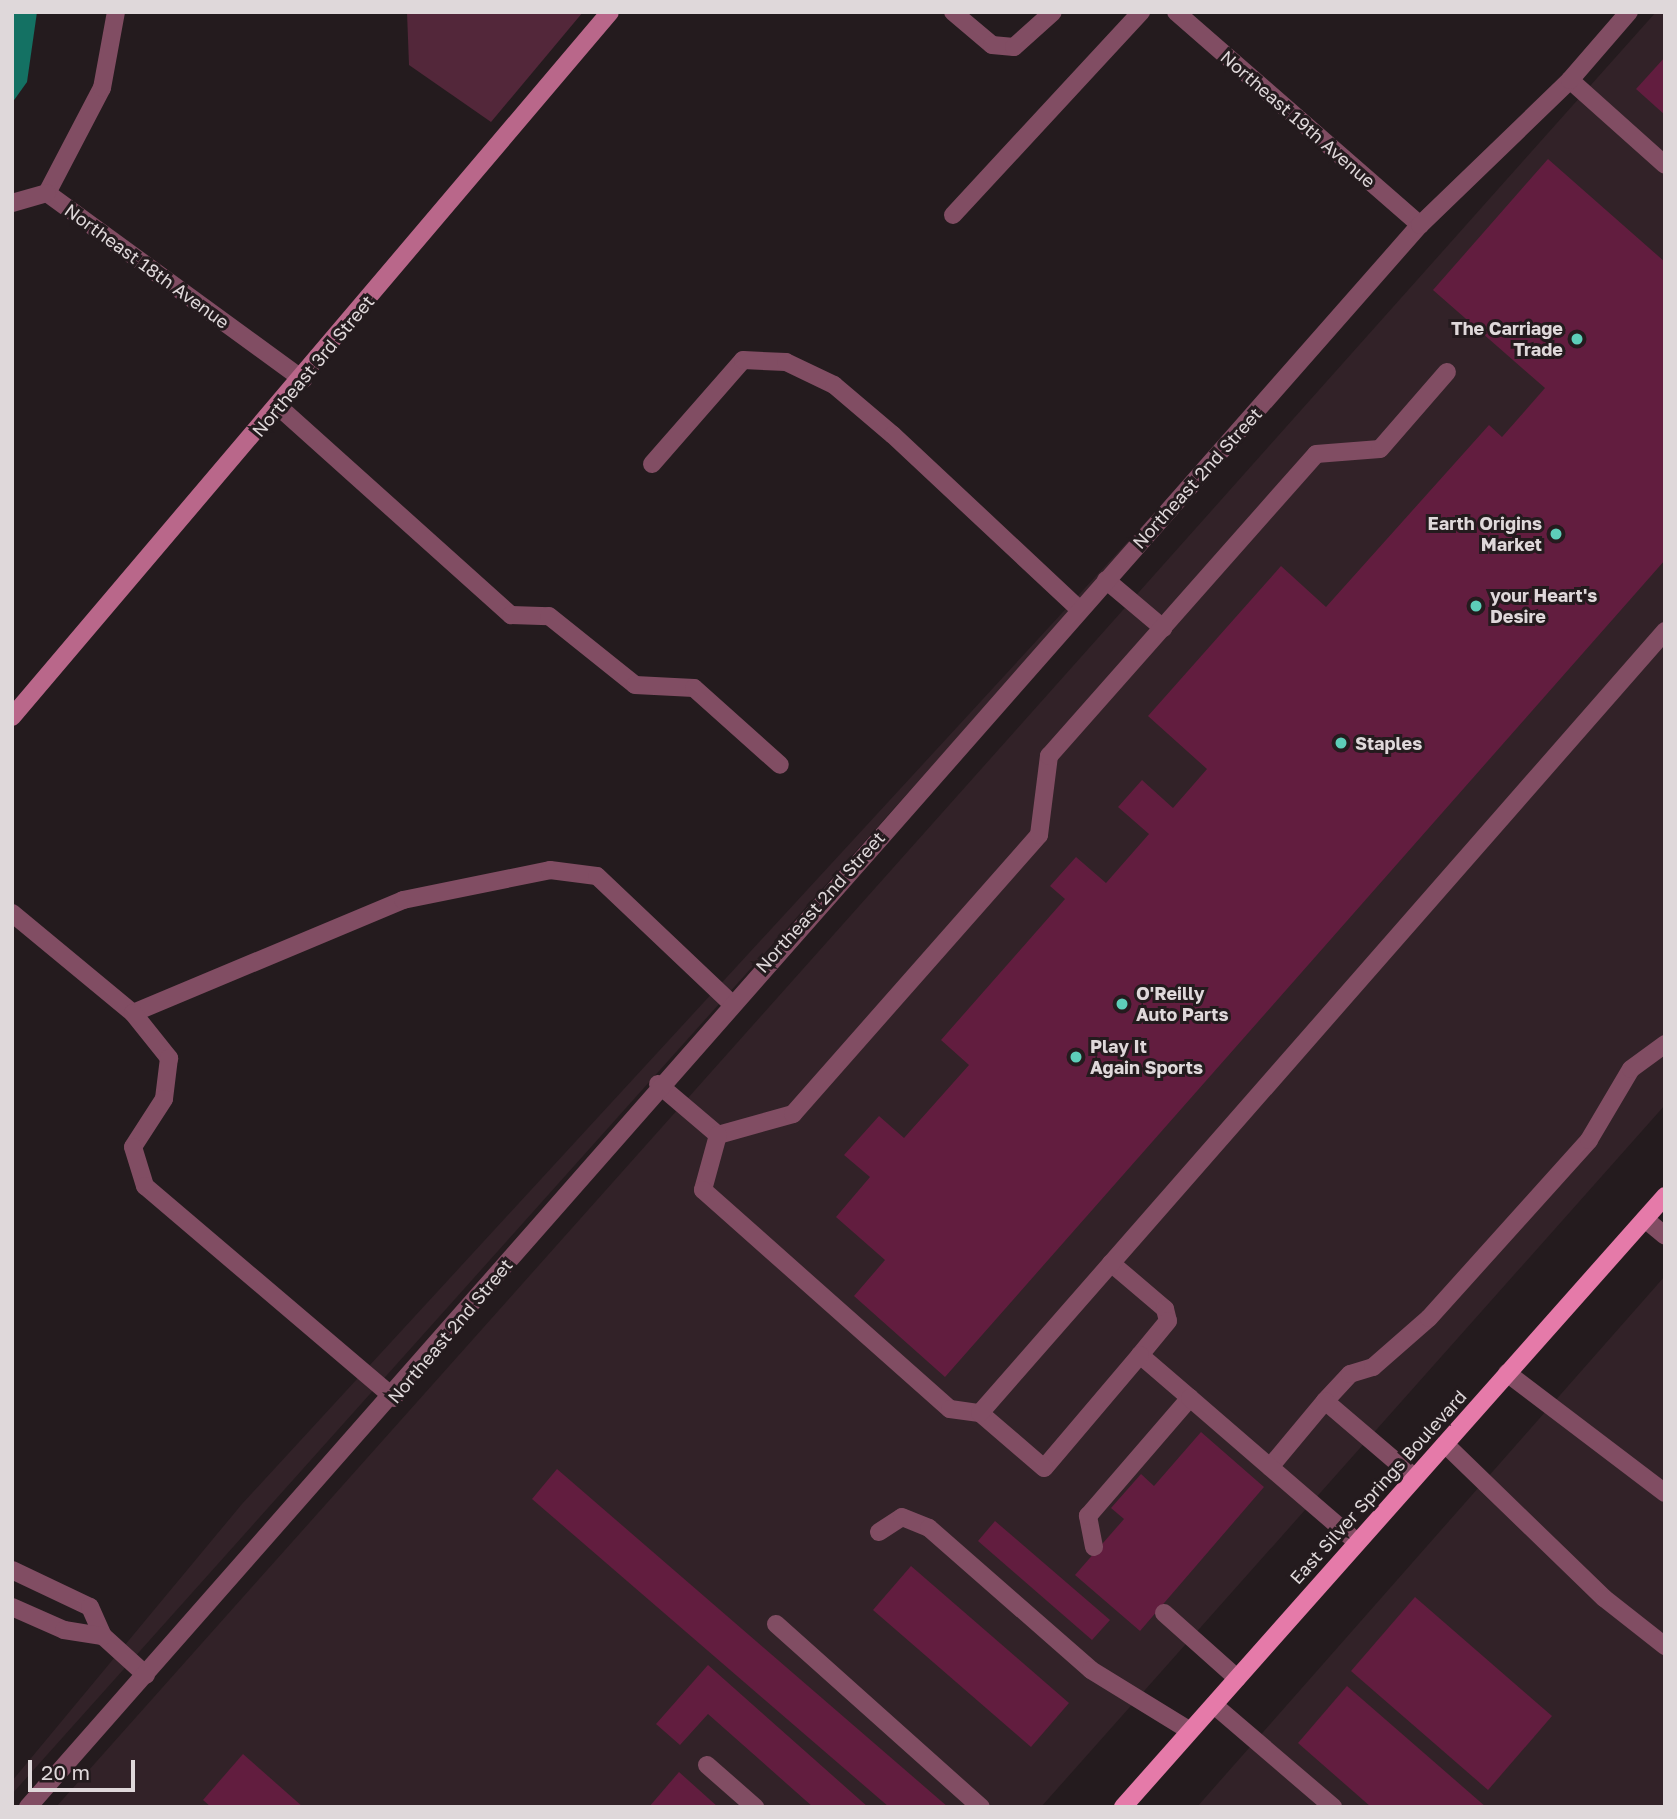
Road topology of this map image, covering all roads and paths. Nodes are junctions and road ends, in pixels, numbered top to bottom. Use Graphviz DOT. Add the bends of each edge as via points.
graph roads {
  1 [pos="116,12"];
  2 [pos="610,12"];
  3 [pos="953,12"];
  4 [pos="1053,12"];
  5 [pos="1141,12"];
  6 [pos="1176,12"];
  7 [pos="1629,12"];
  8 [pos="1570,80"];
  9 [pos="1665,165"];
  10 [pos="47,193"];
  11 [pos="12,203"];
  12 [pos="953,215"];
  13 [pos="1420,225"];
  14 [pos="1447,372"];
  15 [pos="303,380"];
  16 [pos="279,407"];
  17 [pos="652,464"];
  18 [pos="1106,580"];
  19 [pos="1079,610"];
  20 [pos="1163,628"];
  21 [pos="1665,631"];
  22 [pos="12,717"];
  23 [pos="780,765"];
  24 [pos="12,914"];
  25 [pos="731,1003"];
  26 [pos="133,1013"];
  27 [pos="1665,1044"];
  28 [pos="658,1084"];
  29 [pos="718,1135"];
  30 [pos="1665,1196"];
  31 [pos="1645,1219"];
  32 [pos="1665,1236"];
  33 [pos="1111,1263"];
  34 [pos="1140,1355"];
  35 [pos="1507,1373"];
  36 [pos="394,1398"];
  37 [pos="1190,1398"];
  38 [pos="1325,1401"];
  39 [pos="980,1413"];
  40 [pos="1445,1444"];
  41 [pos="1270,1467"];
  42 [pos="1415,1478"];
  43 [pos="1665,1493"];
  44 [pos="879,1532"];
  45 [pos="1357,1542"];
  46 [pos="1094,1548"];
  47 [pos="12,1570"];
  48 [pos="12,1607"];
  49 [pos="1164,1613"];
  50 [pos="776,1624"];
  51 [pos="103,1636"];
  52 [pos="1665,1646"];
  53 [pos="146,1675"];
  54 [pos="1237,1678"];
  55 [pos="1214,1704"];
  56 [pos="1190,1731"];
  57 [pos="707,1765"];
  58 [pos="1327,1805"];
  59 [pos="28,1807"];
  60 [pos="755,1807"];
  61 [pos="981,1807"];
  62 [pos="1123,1807"];
  1 -- 10 [label="street, Northeast 18th Avenue" via="102,88"];
  2 -- 15 [label="street, Northeast 3rd Street"];
  3 -- 4 [label="street" via="992,45 1014,47"];
  5 -- 12 [label="street"];
  6 -- 13 [label="street, Northeast 19th Avenue"];
  7 -- 8 [label="street, Northeast 2nd Street"];
  8 -- 9 [label="street"];
  8 -- 13 [label="street, Northeast 2nd Street"];
  10 -- 11 [label="street"];
  10 -- 15 [label="street, Northeast 18th Avenue"];
  13 -- 18 [label="street, Northeast 2nd Street"];
  14 -- 20 [label="street" via="1380,449 1316,454"];
  15 -- 16 [label="street, Northeast 3rd Street"];
  16 -- 22 [label="street, Northeast 3rd Street"];
  16 -- 23 [label="street" via="511,615 550,616 635,685 694,688"];
  17 -- 19 [label="street" via="743,360 786,362 834,385"];
  18 -- 19 [label="street, Northeast 2nd Street"];
  18 -- 20 [label="street"];
  19 -- 25 [label="street, Northeast 2nd Street"];
  20 -- 29 [label="street" via="1049,756 1039,835 793,1114"];
  21 -- 33 [label="street"];
  24 -- 26 [label="street"];
  25 -- 26 [label="street" via="597,876 550,870 403,900"];
  25 -- 28 [label="street, Northeast 2nd Street"];
  26 -- 36 [label="street" via="169,1058 164,1099 134,1147 145,1186"];
  27 -- 38 [label="street" via="1631,1069 1588,1140 1429,1318 1373,1367 1350,1374"];
  28 -- 29 [label="street"];
  28 -- 36 [label="street, Northeast 2nd Street"];
  29 -- 39 [label="street" via="703,1190 950,1409"];
  30 -- 31 [label="main road, East Silver Springs Boulevard"];
  31 -- 32 [label="street"];
  31 -- 35 [label="main road, East Silver Springs Boulevard"];
  33 -- 34 [label="street" via="1165,1309 1168,1321"];
  33 -- 39 [label="street"];
  34 -- 37 [label="street"];
  34 -- 39 [label="street" via="1044,1468"];
  35 -- 40 [label="main road, East Silver Springs Boulevard"];
  35 -- 43 [label="street"];
  36 -- 53 [label="street, Northeast 2nd Street"];
  37 -- 41 [label="street"];
  37 -- 46 [label="street" via="1088,1516"];
  38 -- 41 [label="street"];
  38 -- 42 [label="street"];
  40 -- 42 [label="main road, East Silver Springs Boulevard"];
  40 -- 52 [label="street" via="1604,1598"];
  41 -- 45 [label="street"];
  42 -- 45 [label="main road, East Silver Springs Boulevard"];
  44 -- 56 [label="street" via="902,1517 929,1528 1091,1670"];
  45 -- 54 [label="main road, East Silver Springs Boulevard"];
  47 -- 51 [label="street" via="90,1607"];
  48 -- 51 [label="street" via="64,1630"];
  49 -- 54 [label="street"];
  50 -- 61 [label="street"];
  51 -- 53 [label="street"];
  53 -- 59 [label="street, Northeast 2nd Street"];
  54 -- 55 [label="main road, East Silver Springs Boulevard"];
  55 -- 56 [label="main road, East Silver Springs Boulevard"];
  55 -- 58 [label="street"];
  56 -- 62 [label="main road, East Silver Springs Boulevard"];
  57 -- 60 [label="street"];
}
